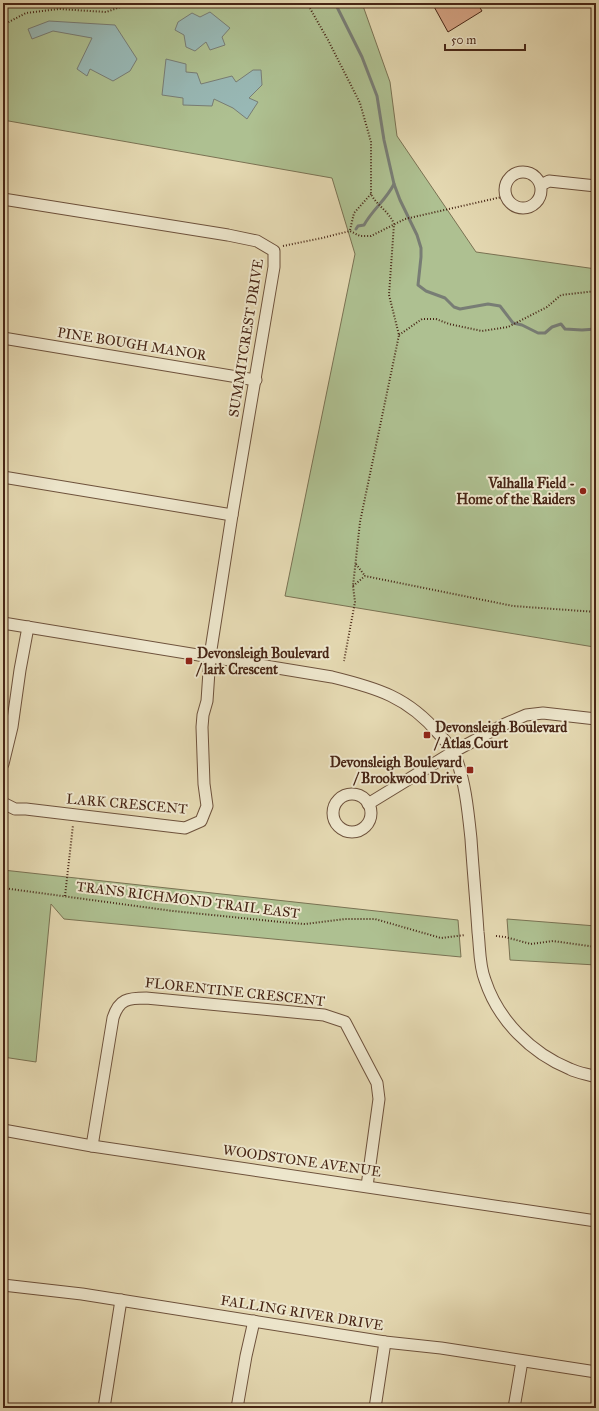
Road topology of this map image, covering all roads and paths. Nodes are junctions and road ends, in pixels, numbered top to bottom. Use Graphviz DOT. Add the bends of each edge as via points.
graph roads {
  1 [pos="307,3"];
  2 [pos="131,4"];
  3 [pos="3,25"];
  4 [pos="541,185"];
  5 [pos="596,186"];
  6 [pos="371,194"];
  7 [pos="506,196"];
  8 [pos="3,199"];
  9 [pos="394,224"];
  10 [pos="350,231"];
  11 [pos="270,248"];
  12 [pos="596,291"];
  13 [pos="399,335"];
  14 [pos="3,338"];
  15 [pos="256,380"];
  16 [pos="3,477"];
  17 [pos="232,515"];
  18 [pos="355,563"];
  19 [pos="365,576"];
  20 [pos="352,586"];
  21 [pos="596,612"];
  22 [pos="3,623"];
  23 [pos="28,627"];
  24 [pos="210,656"];
  25 [pos="344,661"];
  26 [pos="596,719"];
  27 [pos="453,752"];
  28 [pos="3,764"];
  29 [pos="3,802"];
  30 [pos="368,804"];
  31 [pos="74,814"];
  32 [pos="3,888"];
  33 [pos="65,896"];
  34 [pos="465,935"];
  35 [pos="496,936"];
  36 [pos="596,947"];
  37 [pos="596,1077"];
  38 [pos="3,1130"];
  39 [pos="92,1146"];
  40 [pos="367,1186"];
  41 [pos="596,1221"];
  42 [pos="3,1284"];
  43 [pos="121,1300"];
  44 [pos="254,1321"];
  45 [pos="385,1342"];
  46 [pos="522,1361"];
  47 [pos="596,1372"];
  48 [pos="104,1408"];
  49 [pos="237,1408"];
  50 [pos="375,1408"];
  51 [pos="514,1408"];
  1 -- 6 [label="path" via="360,103 371,142"];
  2 -- 3 [label="path" via="106,12 59,9 26,13"];
  4 -- 5 [label="street" via="549,181"];
  4 -- 7 [label="street" via="541,194 535,204 524,208 512,204"];
  4 -- 7 [label="street" via="529,172 515,173 506,182"];
  6 -- 9 [label="path" via="374,201 392,217"];
  6 -- 10 [label="path" via="354,213"];
  7 -- 9 [label="path" via="405,219"];
  8 -- 11 [label="street, SUMMITCREST DRIVE" via="228,235 257,241"];
  9 -- 10 [label="path" via="371,236 360,236"];
  9 -- 13 [label="path" via="389,295"];
  10 -- 11 [label="path"];
  11 -- 15 [label="street, SUMMITCREST DRIVE" via="274,251 274,267"];
  12 -- 13 [label="path" via="561,295 547,307 508,327 482,332 436,319 422,319"];
  13 -- 18 [label="path" via="360,522"];
  14 -- 15 [label="street, PINE BOUGH MANOR"];
  15 -- 17 [label="street, SUMMITCREST DRIVE"];
  16 -- 17 [label="street"];
  17 -- 24 [label="street, SUMMITCREST DRIVE"];
  18 -- 19 [label="path"];
  18 -- 20 [label="path"];
  19 -- 20 [label="path"];
  19 -- 21 [label="path" via="513,606"];
  20 -- 25 [label="path" via="355,602"];
  22 -- 23 [label="street"];
  23 -- 24 [label="street"];
  23 -- 28 [label="street" via="12,727"];
  24 -- 27 [label="street" via="332,677 365,685 394,696 413,708 436,730"];
  24 -- 31 [label="street, LARK CRESCENT" via="207,701 202,727 206,806 201,821 185,828"];
  26 -- 27 [label="street" via="543,713 526,715"];
  27 -- 30 [label="street"];
  27 -- 37 [label="street" via="462,777 468,809 484,979 495,1004 508,1023 545,1056 570,1069"];
  29 -- 31 [label="street, LARK CRESCENT" via="15,809"];
  31 -- 33 [label="path"];
  32 -- 33 [label="path, TRANS RICHMOND TRAIL EAST"];
  33 -- 34 [label="path, TRANS RICHMOND TRAIL EAST" via="173,911 305,924 345,919 375,919 441,938"];
  35 -- 36 [label="path" via="505,936 531,944 553,941"];
  38 -- 39 [label="street, WOODSTONE AVENUE"];
  39 -- 40 [label="street, WOODSTONE AVENUE"];
  39 -- 40 [label="street, FLORENTINE CRESCENT" via="112,1018 115,1009 123,1000 146,998 324,1015 345,1022 377,1083 379,1099"];
  40 -- 41 [label="street, WOODSTONE AVENUE"];
  42 -- 43 [label="street, FALLING RIVER DRIVE"];
  43 -- 44 [label="street, FALLING RIVER DRIVE"];
  43 -- 48 [label="street"];
  44 -- 45 [label="street, FALLING RIVER DRIVE"];
  44 -- 49 [label="street"];
  45 -- 46 [label="street, FALLING RIVER DRIVE"];
  45 -- 50 [label="street"];
  46 -- 47 [label="street, FALLING RIVER DRIVE"];
  46 -- 51 [label="street"];
}
